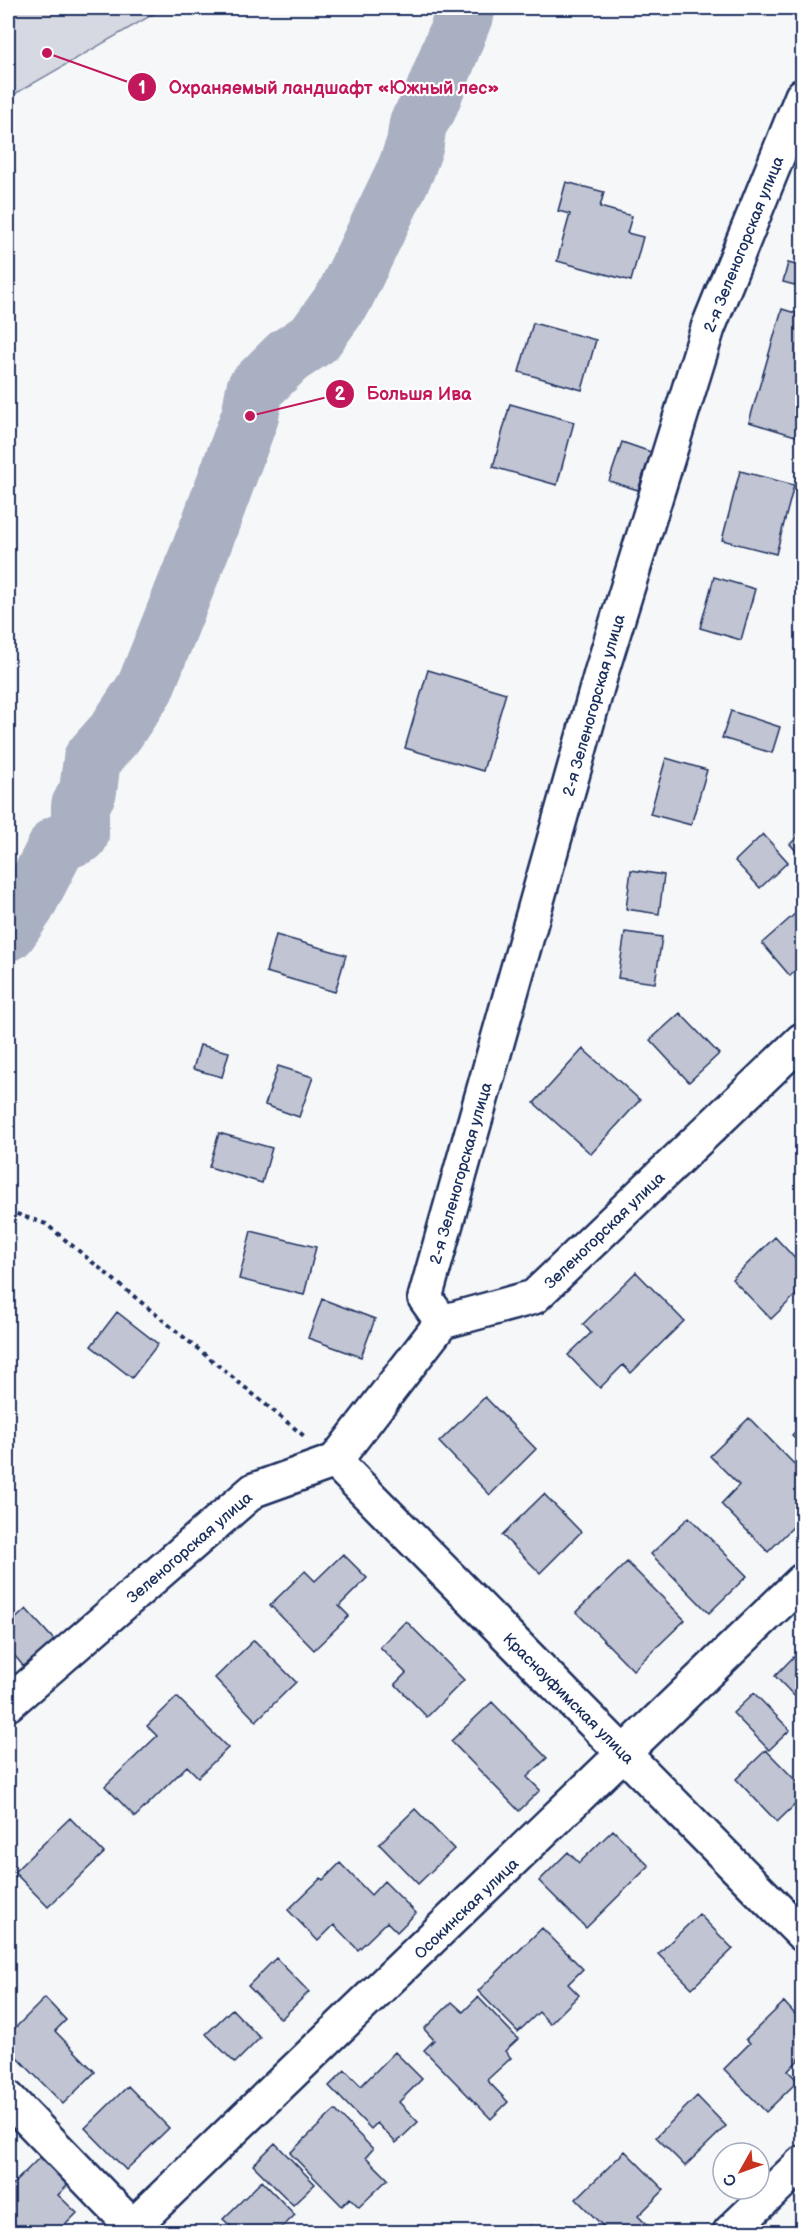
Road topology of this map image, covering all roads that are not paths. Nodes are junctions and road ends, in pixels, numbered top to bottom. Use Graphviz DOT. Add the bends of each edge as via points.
graph roads {
  1 [pos="802,96"];
  2 [pos="802,1040"];
  3 [pos="442,1322"];
  4 [pos="335,1461"];
  5 [pos="802,1581"];
  6 [pos="8,1704"];
  7 [pos="625,1755"];
  8 [pos="802,1934"];
  9 [pos="8,2098"];
  10 [pos="802,2163"];
  11 [pos="130,2230"];
  12 [pos="730,2232"];
  1 -- 3 [label="street, 2-я Зеленогорская улица" via="708,328 602,670 425,1298"];
  2 -- 3 [label="street, Зеленогорская улица" via="534,1297"];
  3 -- 4 [label="street"];
  4 -- 6 [label="street, Зеленогорская улица" via="254,1490"];
  4 -- 7 [label="street, Красноуфимская улица"];
  5 -- 7 [label="street, Осокинская улица"];
  7 -- 8 [label="street, Красноуфимская улица"];
  7 -- 11 [label="street, Осокинская улица"];
  9 -- 11 [label="street"];
  10 -- 12 [label="street"];
}
